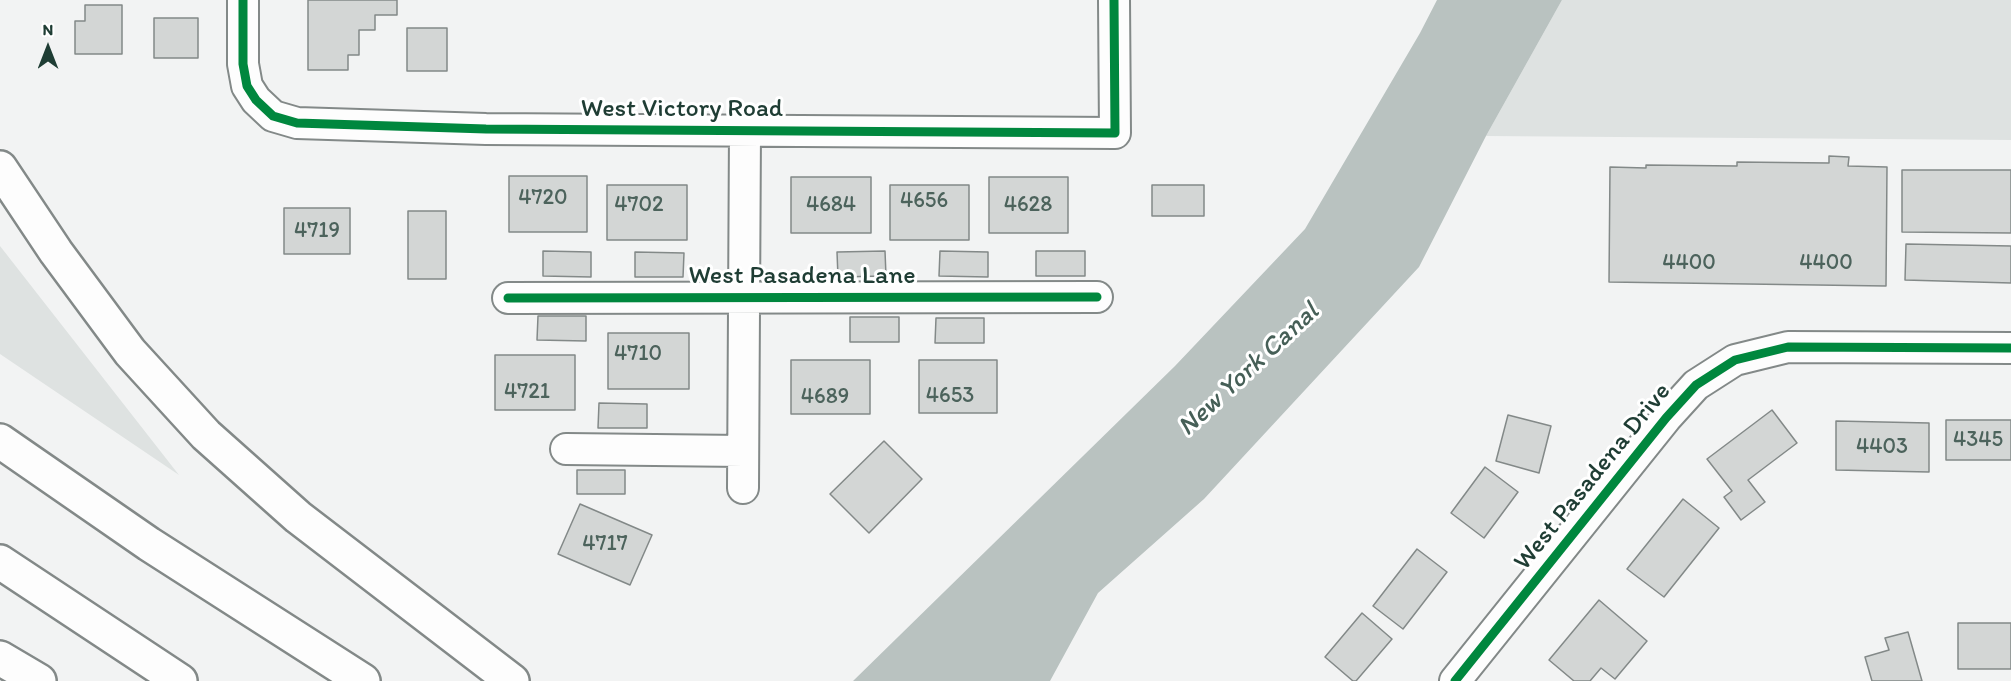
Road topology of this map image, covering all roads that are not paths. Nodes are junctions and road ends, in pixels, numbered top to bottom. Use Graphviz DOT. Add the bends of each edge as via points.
graph roads {
  1 [pos="243,0"];
  2 [pos="1114,0"];
  3 [pos="745,130"];
  4 [pos="0,168"];
  5 [pos="744,297"];
  6 [pos="1097,297"];
  7 [pos="508,298"];
  8 [pos="2011,348"];
  9 [pos="0,441"];
  10 [pos="566,449"];
  11 [pos="743,451"];
  12 [pos="743,488"];
  13 [pos="0,562"];
  14 [pos="0,658"];
  15 [pos="39,681"];
  16 [pos="180,681"];
  17 [pos="363,681"];
  18 [pos="512,681"];
  19 [pos="1455,681"];
  1 -- 3 [label="street, West Victory Road" via="247,86 273,116 297,123 486,129"];
  2 -- 3 [label="street, West Victory Road" via="1115,133"];
  3 -- 5 [label="street"];
  4 -- 18 [label="highway" via="130,352 206,435 298,517"];
  5 -- 6 [label="street, West Pasadena Lane"];
  5 -- 7 [label="street, West Pasadena Lane"];
  5 -- 11 [label="street"];
  8 -- 19 [label="street, West Pasadena Drive" via="1788,347 1735,360 1696,385 1666,418"];
  9 -- 17 [label="highway" via="149,544"];
  10 -- 11 [label="street"];
  11 -- 12 [label="street"];
  13 -- 16 [label="highway"];
  14 -- 15 [label="highway"];
}
